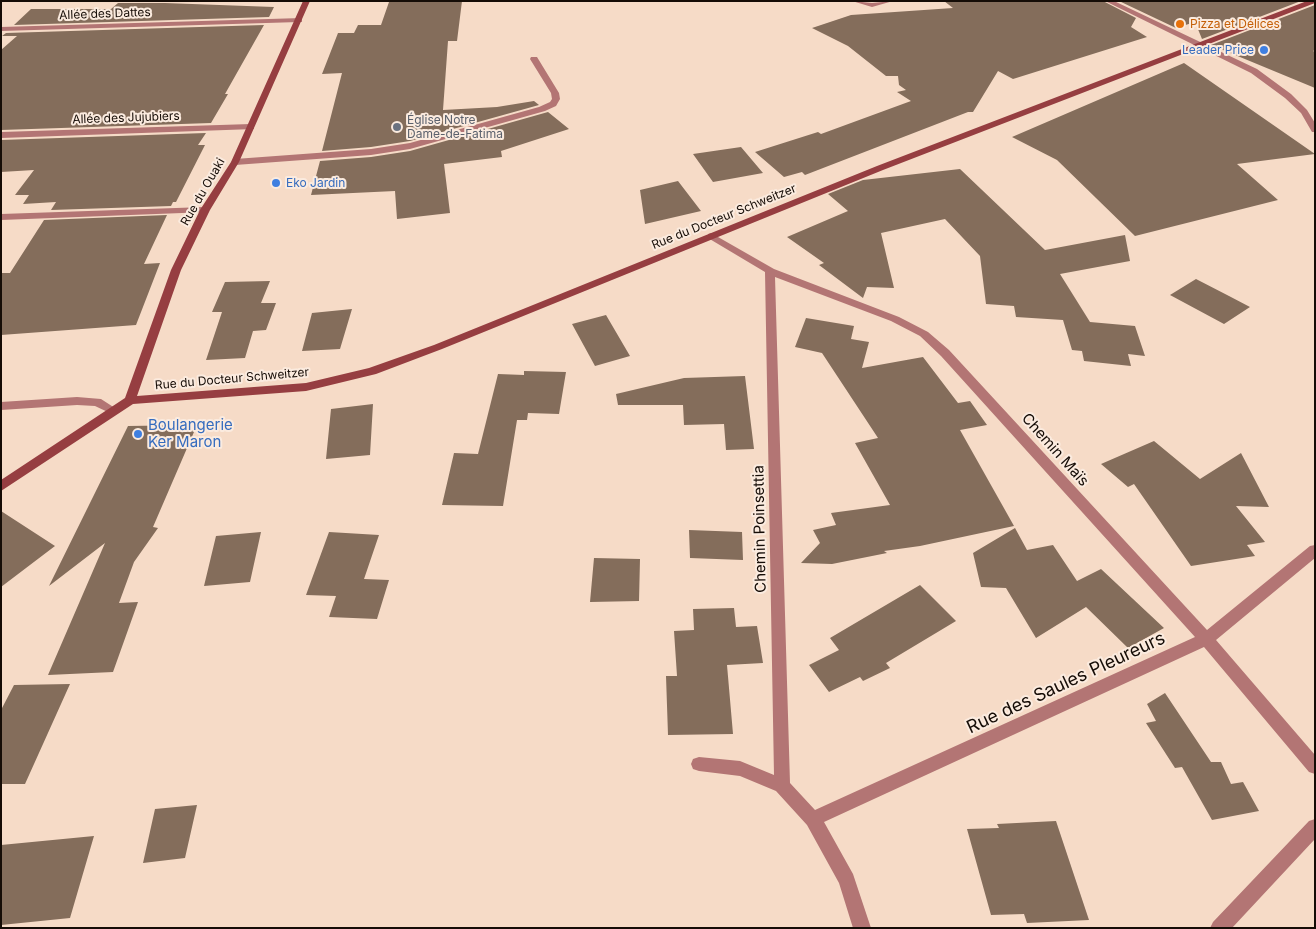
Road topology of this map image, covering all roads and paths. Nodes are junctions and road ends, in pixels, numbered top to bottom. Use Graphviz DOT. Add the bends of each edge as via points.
graph roads {
  1 [pos="307,1"];
  2 [pos="855,1"];
  3 [pos="890,1"];
  4 [pos="1108,1"];
  5 [pos="1314,1"];
  6 [pos="299,20"];
  7 [pos="1,29"];
  8 [pos="1198,45"];
  9 [pos="534,59"];
  10 [pos="251,127"];
  11 [pos="1315,130"];
  12 [pos="1,135"];
  13 [pos="234,162"];
  14 [pos="205,210"];
  15 [pos="1,217"];
  16 [pos="711,236"];
  17 [pos="770,272"];
  18 [pos="130,400"];
  19 [pos="1,406"];
  20 [pos="112,410"];
  21 [pos="1,486"];
  22 [pos="1315,550"];
  23 [pos="1206,639"];
  24 [pos="699,764"];
  25 [pos="1315,767"];
  26 [pos="782,786"];
  27 [pos="813,819"];
  28 [pos="1315,827"];
  29 [pos="862,928"];
  30 [pos="1219,928"];
  1 -- 6 [label="main road, Rue du Ouaki"];
  2 -- 3 [label="street" via="872,5"];
  4 -- 8 [label="street"];
  5 -- 8 [label="main road, Rue du Docteur Schweitzer"];
  6 -- 7 [label="street, Allée des Dattes"];
  6 -- 10 [label="main road, Rue du Ouaki"];
  8 -- 11 [label="street" via="1269,81 1298,107"];
  8 -- 16 [label="main road, Rue du Docteur Schweitzer"];
  9 -- 13 [label="street" via="556,98 553,104 542,109 483,127 381,151"];
  10 -- 12 [label="street, Allée des Jujubiers"];
  10 -- 13 [label="main road, Rue du Ouaki"];
  13 -- 14 [label="main road, Rue du Ouaki"];
  14 -- 15 [label="street"];
  14 -- 18 [label="main road, Rue du Ouaki" via="176,270"];
  16 -- 17 [label="street, Chemin Maïs"];
  16 -- 18 [label="main road, Rue du Docteur Schweitzer" via="372,372 306,387"];
  17 -- 23 [label="street, Chemin Maïs" via="895,319 924,334 945,353"];
  17 -- 26 [label="street, Chemin Poinsettia"];
  18 -- 20 [label="main road"];
  19 -- 20 [label="street" via="77,401 97,402"];
  20 -- 21 [label="main road"];
  22 -- 23 [label="street, Rue des Saules Pleureurs"];
  23 -- 25 [label="street, Chemin Maïs"];
  23 -- 27 [label="street, Rue des Saules Pleureurs"];
  24 -- 26 [label="street" via="740,769"];
  26 -- 27 [label="street"];
  27 -- 29 [label="street" via="847,880"];
  28 -- 30 [label="street"];
}
